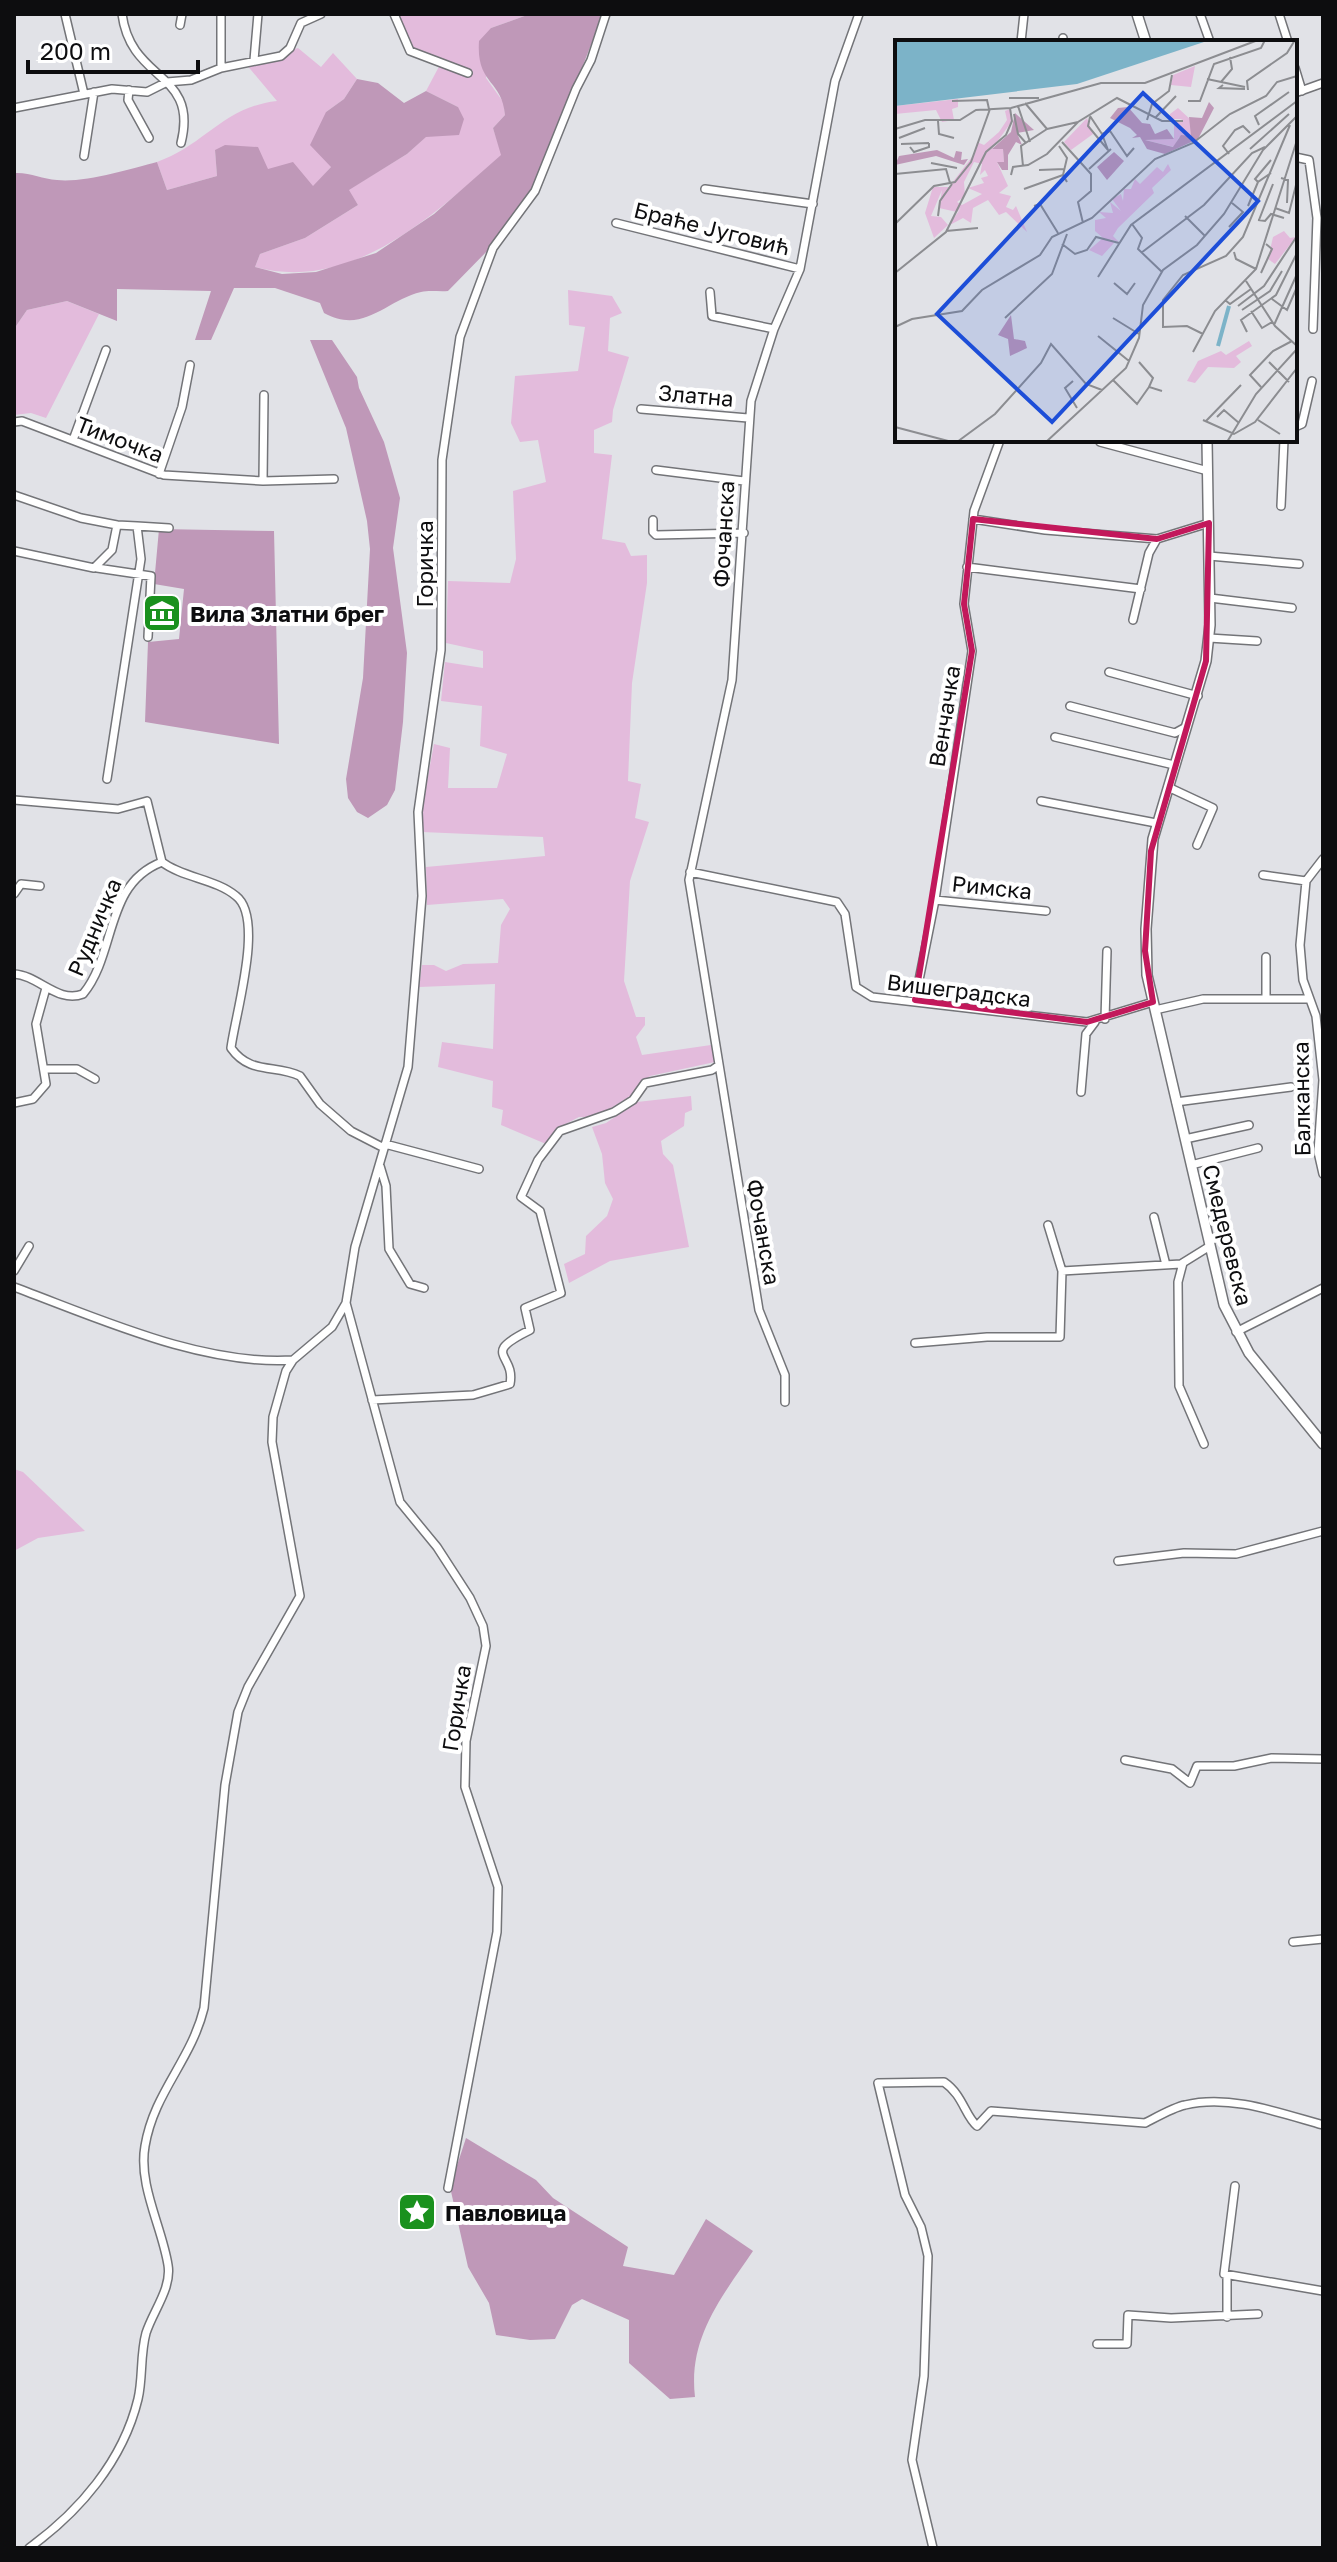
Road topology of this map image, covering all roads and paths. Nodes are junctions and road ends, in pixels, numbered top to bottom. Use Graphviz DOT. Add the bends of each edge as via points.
graph roads {
  1 [pos="65,14"];
  2 [pos="122,14"];
  3 [pos="182,14"];
  4 [pos="221,14"];
  5 [pos="258,14"];
  6 [pos="321,14"];
  7 [pos="394,14"];
  8 [pos="606,14"];
  9 [pos="859,14"];
  10 [pos="1024,14"];
  11 [pos="1137,14"];
  12 [pos="1200,14"];
  13 [pos="1279,14"];
  14 [pos="180,25"];
  15 [pos="1021,40"];
  16 [pos="1145,40"];
  17 [pos="1209,40"];
  18 [pos="1287,40"];
  19 [pos="254,60"];
  20 [pos="221,68"];
  21 [pos="468,73"];
  22 [pos="167,82"];
  23 [pos="1323,83"];
  24 [pos="129,90"];
  25 [pos="94,92"];
  26 [pos="1298,92"];
  27 [pos="84,94"];
  28 [pos="14,108"];
  29 [pos="149,138"];
  30 [pos="181,143"];
  31 [pos="84,156"];
  32 [pos="1297,157"];
  33 [pos="705,189"];
  34 [pos="813,204"];
  35 [pos="616,223"];
  36 [pos="800,269"];
  37 [pos="1320,273"];
  38 [pos="710,292"];
  39 [pos="774,329"];
  40 [pos="1313,329"];
  41 [pos="106,350"];
  42 [pos="190,365"];
  43 [pos="1312,381"];
  44 [pos="264,395"];
  45 [pos="641,409"];
  46 [pos="748,418"];
  47 [pos="14,422"];
  48 [pos="1297,426"];
  49 [pos="73,440"];
  50 [pos="999,442"];
  51 [pos="1100,442"];
  52 [pos="1207,442"];
  53 [pos="1284,442"];
  54 [pos="656,470"];
  55 [pos="1208,471"];
  56 [pos="159,474"];
  57 [pos="334,479"];
  58 [pos="263,481"];
  59 [pos="744,481"];
  60 [pos="14,495"];
  61 [pos="1281,506"];
  62 [pos="973,519"];
  63 [pos="653,520"];
  64 [pos="1209,523"];
  65 [pos="117,525"];
  66 [pos="137,526"];
  67 [pos="169,528"];
  68 [pos="744,533"];
  69 [pos="1157,539"];
  70 [pos="14,551"];
  71 [pos="1209,556"];
  72 [pos="1299,564"];
  73 [pos="967,567"];
  74 [pos="94,568"];
  75 [pos="140,575"];
  76 [pos="1141,589"];
  77 [pos="1210,598"];
  78 [pos="1292,608"];
  79 [pos="1133,620"];
  80 [pos="148,637"];
  81 [pos="1209,638"];
  82 [pos="1257,641"];
  83 [pos="1109,672"];
  84 [pos="1198,696"];
  85 [pos="1070,706"];
  86 [pos="1188,726"];
  87 [pos="1055,737"];
  88 [pos="1174,765"];
  89 [pos="107,779"];
  90 [pos="1168,787"];
  91 [pos="14,800"];
  92 [pos="1041,801"];
  93 [pos="1156,823"];
  94 [pos="1197,845"];
  95 [pos="1323,859"];
  96 [pos="162,862"];
  97 [pos="690,872"];
  98 [pos="1263,875"];
  99 [pos="1306,881"];
  100 [pos="40,886"];
  101 [pos="14,894"];
  102 [pos="935,900"];
  103 [pos="1046,911"];
  104 [pos="1107,951"];
  105 [pos="1266,957"];
  106 [pos="14,974"];
  107 [pos="46,988"];
  108 [pos="1266,999"];
  109 [pos="1309,999"];
  110 [pos="915,1000"];
  111 [pos="1154,1006"];
  112 [pos="1105,1019"];
  113 [pos="1095,1021"];
  114 [pos="719,1065"];
  115 [pos="44,1069"];
  116 [pos="95,1079"];
  117 [pos="1291,1087"];
  118 [pos="1081,1092"];
  119 [pos="1176,1102"];
  120 [pos="14,1103"];
  121 [pos="1249,1125"];
  122 [pos="1185,1139"];
  123 [pos="384,1146"];
  124 [pos="1258,1148"];
  125 [pos="1191,1165"];
  126 [pos="380,1166"];
  127 [pos="479,1169"];
  128 [pos="1323,1174"];
  129 [pos="1154,1217"];
  130 [pos="1048,1225"];
  131 [pos="29,1246"];
  132 [pos="1210,1246"];
  133 [pos="1183,1263"];
  134 [pos="1166,1265"];
  135 [pos="14,1271"];
  136 [pos="1062,1271"];
  137 [pos="14,1287"];
  138 [pos="424,1288"];
  139 [pos="1323,1288"];
  140 [pos="346,1303"];
  141 [pos="1236,1332"];
  142 [pos="915,1343"];
  143 [pos="293,1360"];
  144 [pos="372,1400"];
  145 [pos="785,1402"];
  146 [pos="1204,1444"];
  147 [pos="1323,1444"];
  148 [pos="1323,1531"];
  149 [pos="1118,1561"];
  150 [pos="1323,1759"];
  151 [pos="1125,1760"];
  152 [pos="1323,1939"];
  153 [pos="1293,1942"];
  154 [pos="1323,2125"];
  155 [pos="1235,2186"];
  156 [pos="448,2188"];
  157 [pos="1227,2277"];
  158 [pos="1323,2291"];
  159 [pos="1258,2314"];
  160 [pos="1227,2317"];
  161 [pos="1097,2344"];
  162 [pos="29,2548"];
  163 [pos="933,2548"];
  1 -- 27 [label="street"];
  2 -- 22 [label="street" via="135,53"];
  3 -- 14 [label="street"];
  4 -- 20 [label="street"];
  5 -- 19 [label="street"];
  6 -- 19 [label="street" via="301,23 283,55"];
  7 -- 21 [label="street" via="410,51"];
  8 -- 123 [label="street, Горичка" via="535,191 495,245 459,341 442,460 442,641 418,812 422,896 408,1067"];
  9 -- 34 [label="street, Фочанска" via="835,81"];
  10 -- 15 [label="street"];
  11 -- 16 [label="main road"];
  12 -- 17 [label="street"];
  13 -- 18 [label="street"];
  19 -- 20 [label="street"];
  20 -- 22 [label="street" via="191,80"];
  22 -- 24 [label="street" via="153,91"];
  22 -- 30 [label="street" via="186,115"];
  23 -- 26 [label="street"];
  24 -- 25 [label="street"];
  24 -- 29 [label="street" via="128,100"];
  25 -- 27 [label="street"];
  25 -- 31 [label="street"];
  27 -- 28 [label="street"];
  32 -- 37 [label="street" via="1307,157 1316,197"];
  33 -- 34 [label="street"];
  34 -- 36 [label="street, Фочанска"];
  35 -- 36 [label="street, Браће Југовић"];
  36 -- 39 [label="street, Фочанска"];
  37 -- 40 [label="street"];
  38 -- 39 [label="street" via="712,316"];
  39 -- 46 [label="street, Фочанска"];
  41 -- 49 [label="street"];
  42 -- 56 [label="street"];
  43 -- 48 [label="street" via="1302,424"];
  44 -- 58 [label="street"];
  45 -- 46 [label="street, Златна"];
  46 -- 59 [label="street, Фочанска"];
  47 -- 49 [label="street, Тимочка"];
  49 -- 56 [label="street, Тимочка"];
  50 -- 62 [label="street, Венчачка"];
  51 -- 55 [label="street"];
  52 -- 55 [label="main road, Смедеревска"];
  53 -- 61 [label="street"];
  54 -- 59 [label="street"];
  55 -- 64 [label="main road, Смедеревска"];
  56 -- 58 [label="street, Тимочка"];
  57 -- 58 [label="street, Тимочка"];
  59 -- 68 [label="street, Фочанска"];
  60 -- 65 [label="street"];
  62 -- 69 [label="street"];
  62 -- 73 [label="street, Венчачка"];
  63 -- 68 [label="street" via="656,535"];
  64 -- 69 [label="street"];
  64 -- 71 [label="main road, Смедеревска"];
  65 -- 66 [label="street"];
  65 -- 74 [label="street" via="112,550"];
  66 -- 67 [label="street"];
  66 -- 75 [label="street"];
  68 -- 97 [label="street, Фочанска" via="732,680"];
  69 -- 76 [label="street"];
  70 -- 74 [label="street"];
  71 -- 72 [label="street"];
  71 -- 77 [label="main road, Смедеревска"];
  73 -- 76 [label="street"];
  73 -- 102 [label="street, Венчачка" via="964,604 972,651"];
  74 -- 75 [label="street"];
  75 -- 80 [label="street" via="152,579"];
  75 -- 89 [label="street"];
  76 -- 79 [label="street"];
  77 -- 78 [label="street"];
  77 -- 81 [label="main road, Смедеревска"];
  81 -- 82 [label="street"];
  81 -- 84 [label="main road, Смедеревска"];
  83 -- 84 [label="street"];
  84 -- 86 [label="main road, Смедеревска"];
  85 -- 86 [label="street" via="1175,733"];
  86 -- 88 [label="main road, Смедеревска"];
  87 -- 88 [label="street"];
  88 -- 90 [label="main road, Смедеревска"];
  90 -- 93 [label="main road, Смедеревска"];
  90 -- 94 [label="street" via="1213,808"];
  91 -- 96 [label="street" via="118,809 147,801"];
  92 -- 93 [label="street"];
  93 -- 111 [label="main road, Смедеревска" via="1145,951"];
  95 -- 99 [label="street"];
  96 -- 107 [label="street, Рудничка" via="142,871 125,889 85,992 75,997"];
  96 -- 123 [label="street" via="232,893 246,908 249,933 231,1048 255,1067 300,1076 342,1124"];
  97 -- 110 [label="street, Вишеградска" via="837,902 845,914 859,991 880,999"];
  97 -- 114 [label="street, Фочанска"];
  98 -- 99 [label="street"];
  99 -- 109 [label="street, Балканска" via="1300,960"];
  100 -- 101 [label="street" via="21,884"];
  102 -- 103 [label="street, Римска"];
  102 -- 110 [label="street, Венчачка"];
  104 -- 112 [label="street"];
  105 -- 108 [label="street"];
  106 -- 107 [label="street, Рудничка"];
  107 -- 115 [label="street" via="36,1024"];
  108 -- 109 [label="street, Вишеградска"];
  108 -- 111 [label="street, Вишеградска" via="1197,999"];
  109 -- 128 [label="street, Балканска" via="1316,1016 1323,1080 1318,1152"];
  110 -- 113 [label="street, Вишеградска"];
  111 -- 112 [label="street, Вишеградска"];
  111 -- 119 [label="main road, Смедеревска"];
  112 -- 113 [label="street, Вишеградска"];
  113 -- 118 [label="street" via="1086,1034"];
  114 -- 144 [label="street" via="645,1083 633,1100 614,1112 560,1131 538,1160 521,1197 540,1211 561,1293 525,1308 530,1330 509,1338 504,1348 510,1384 473,1395"];
  114 -- 145 [label="street, Фочанска" via="759,1310 785,1375"];
  115 -- 116 [label="street" via="77,1069"];
  115 -- 120 [label="street" via="47,1081 39,1094"];
  117 -- 119 [label="street"];
  119 -- 122 [label="main road, Смедеревска"];
  121 -- 122 [label="street"];
  122 -- 125 [label="main road, Смедеревска"];
  123 -- 126 [label="street, Горичка"];
  123 -- 127 [label="street"];
  124 -- 125 [label="street"];
  125 -- 132 [label="main road, Смедеревска"];
  126 -- 138 [label="street, Горичка" via="389,1249 410,1284"];
  126 -- 140 [label="street, Горичка" via="355,1247"];
  129 -- 134 [label="street"];
  130 -- 136 [label="street"];
  131 -- 135 [label="street"];
  132 -- 133 [label="street"];
  132 -- 141 [label="main road, Смедеревска"];
  133 -- 134 [label="street"];
  133 -- 146 [label="street" via="1178,1282 1179,1386"];
  134 -- 136 [label="street"];
  136 -- 142 [label="street" via="1060,1337"];
  137 -- 143 [label="street" via="185,1345 249,1359"];
  139 -- 141 [label="street"];
  140 -- 143 [label="street, Горичка" via="332,1327"];
  140 -- 144 [label="street, Горичка"];
  141 -- 147 [label="main road, Смедеревска"];
  143 -- 162 [label="street, Горичка" via="278,1397 272,1432 300,1596 238,1712 225,1785 204,2008 196,2041 153,2110 144,2150 169,2268 165,2288 147,2331 130,2427 78,2509"];
  144 -- 156 [label="street, Горичка" via="400,1502 437,1547 479,1616 486,1646 466,1741 465,1787 498,1887 495,1954"];
  148 -- 149 [label="street" via="1236,1554 1184,1553"];
  150 -- 151 [label="street" via="1272,1758 1234,1766 1203,1763 1190,1783 1172,1769"];
  152 -- 153 [label="street"];
  154 -- 163 [label="street" via="1215,2102 1177,2107 1145,2123 991,2111 977,2126 944,2082 877,2084 907,2201 927,2249 924,2376 912,2460"];
  155 -- 157 [label="street"];
  157 -- 158 [label="street"];
  157 -- 160 [label="street"];
  159 -- 160 [label="street"];
  160 -- 161 [label="street" via="1128,2315 1127,2344"];
}
